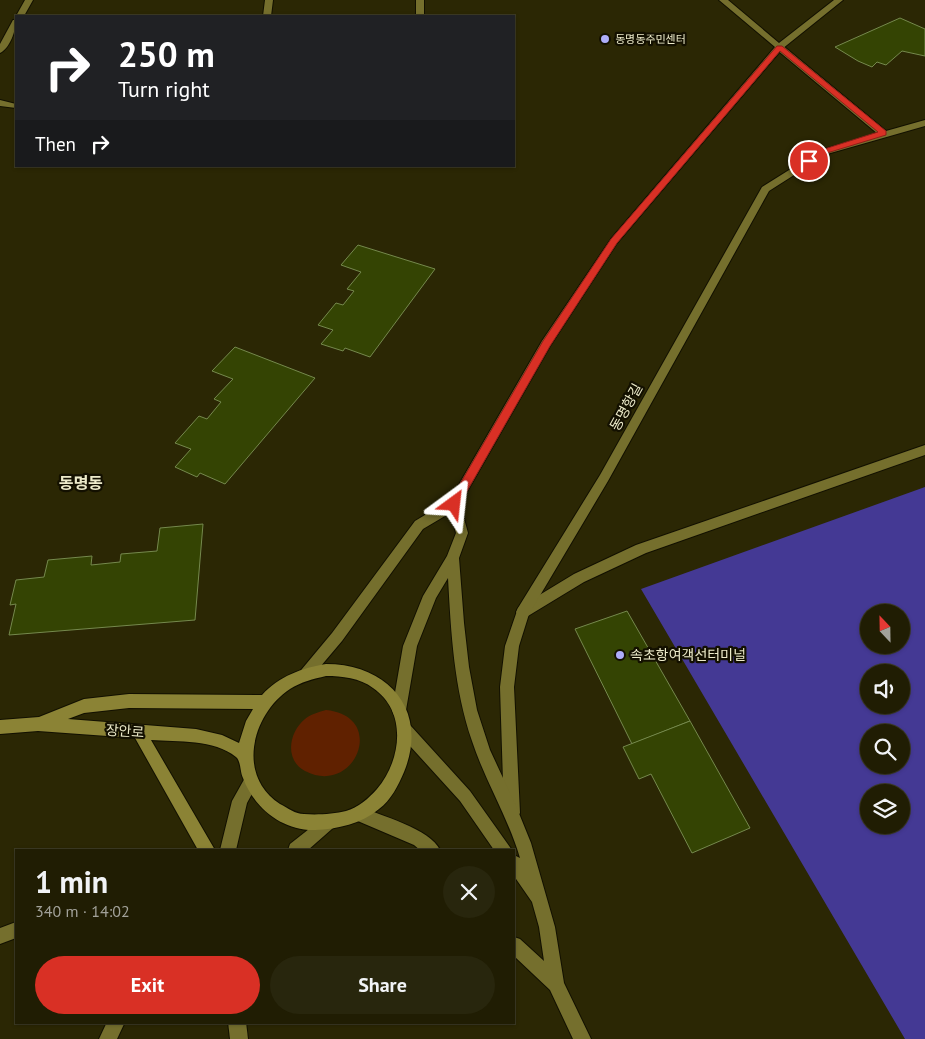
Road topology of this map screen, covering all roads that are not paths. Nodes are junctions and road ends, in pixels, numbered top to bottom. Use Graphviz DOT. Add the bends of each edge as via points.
graph roads {
  1 [pos="29,0"];
  2 [pos="269,0"];
  3 [pos="420,0"];
  4 [pos="723,0"];
  5 [pos="839,0"];
  6 [pos="21,15"];
  7 [pos="267,15"];
  8 [pos="420,15"];
  9 [pos="15,24"];
  10 [pos="779,47"];
  11 [pos="0,51"];
  12 [pos="0,103"];
  13 [pos="15,106"];
  14 [pos="925,123"];
  15 [pos="884,133"];
  16 [pos="925,450"];
  17 [pos="454,504"];
  18 [pos="453,558"];
  19 [pos="523,612"];
  20 [pos="304,674"];
  21 [pos="264,702"];
  22 [pos="399,710"];
  23 [pos="38,724"];
  24 [pos="0,727"];
  25 [pos="406,730"];
  26 [pos="138,732"];
  27 [pos="245,756"];
  28 [pos="250,781"];
  29 [pos="512,813"];
  30 [pos="358,814"];
  31 [pos="328,823"];
  32 [pos="206,849"];
  33 [pos="228,849"];
  34 [pos="297,849"];
  35 [pos="431,849"];
  36 [pos="503,849"];
  37 [pos="515,864"];
  38 [pos="538,898"];
  39 [pos="15,930"];
  40 [pos="0,936"];
  41 [pos="515,946"];
  42 [pos="556,984"];
  43 [pos="116,1024"];
  44 [pos="238,1024"];
  45 [pos="108,1039"];
  46 [pos="239,1039"];
  47 [pos="582,1039"];
  1 -- 6 [label="street"];
  2 -- 7 [label="street"];
  3 -- 8 [label="street"];
  4 -- 10 [label="street"];
  5 -- 10 [label="street"];
  9 -- 11 [label="street"];
  10 -- 15 [label="street"];
  10 -- 17 [label="street" via="614,241 546,344"];
  12 -- 13 [label="street"];
  14 -- 15 [label="street, 동명항길"];
  15 -- 19 [label="street, 동명항길" via="824,152 765,189 604,478"];
  16 -- 19 [label="street" via="640,549 579,578"];
  17 -- 18 [label="street" via="462,533"];
  17 -- 20 [label="street" via="419,525 342,630"];
  18 -- 22 [label="street" via="430,596 410,646"];
  18 -- 29 [label="street" via="465,678 476,732"];
  19 -- 29 [label="street, 동명항길" via="512,646 507,687"];
  20 -- 21 [label="main road" via="282,686"];
  20 -- 22 [label="main road" via="326,670 349,671 370,679 387,692"];
  21 -- 23 [label="main road" via="128,701 84,706"];
  21 -- 27 [label="main road" via="253,719"];
  22 -- 25 [label="main road"];
  23 -- 24 [label="main road, 장안로"];
  23 -- 26 [label="main road, 장안로"];
  25 -- 30 [label="main road" via="405,754 396,778 380,799"];
  25 -- 36 [label="street" via="465,796"];
  26 -- 27 [label="main road, 장안로" via="221,741"];
  26 -- 32 [label="main road"];
  27 -- 28 [label="main road"];
  28 -- 31 [label="main road" via="268,806 296,821"];
  28 -- 33 [label="street" via="240,801"];
  29 -- 38 [label="street" via="526,849"];
  30 -- 31 [label="main road"];
  30 -- 35 [label="street" via="419,839"];
  31 -- 34 [label="street"];
  37 -- 38 [label="street"];
  38 -- 42 [label="street" via="547,927"];
  39 -- 40 [label="street"];
  41 -- 42 [label="street"];
  42 -- 47 [label="street"];
  43 -- 45 [label="street"];
  44 -- 46 [label="street"];
}
